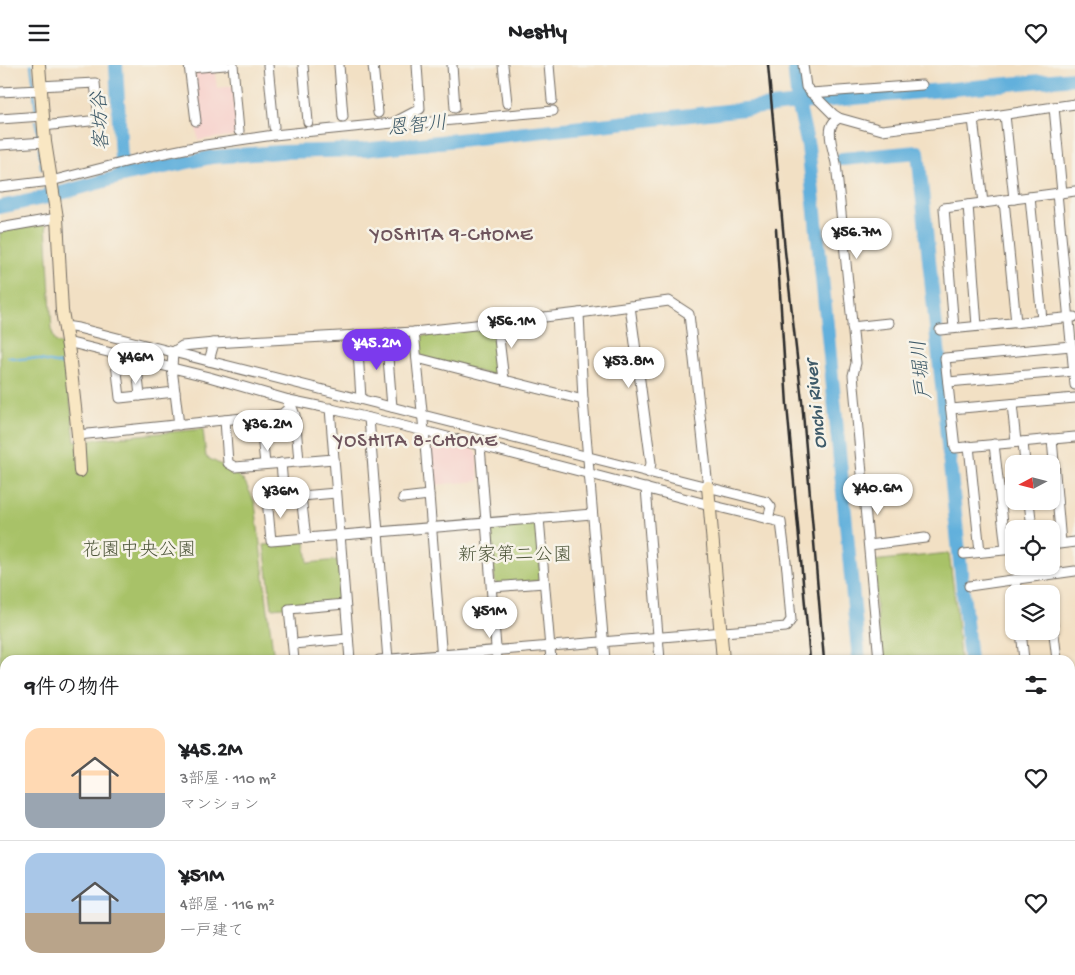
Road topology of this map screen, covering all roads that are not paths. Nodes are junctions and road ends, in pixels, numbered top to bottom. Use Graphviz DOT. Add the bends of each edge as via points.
graph roads {
  1 [pos="39,65"];
  2 [pos="225,65"];
  3 [pos="233,65"];
  4 [pos="268,65"];
  5 [pos="303,65"];
  6 [pos="339,65"];
  7 [pos="373,65"];
  8 [pos="417,65"];
  9 [pos="452,65"];
  10 [pos="503,65"];
  11 [pos="549,65"];
  12 [pos="804,65"];
  13 [pos="190,67"];
  14 [pos="922,85"];
  15 [pos="40,88"];
  16 [pos="0,92"];
  17 [pos="812,94"];
  18 [pos="552,100"];
  19 [pos="507,103"];
  20 [pos="1075,104"];
  21 [pos="1054,107"];
  22 [pos="454,108"];
  23 [pos="554,111"];
  24 [pos="378,113"];
  25 [pos="836,115"];
  26 [pos="1005,115"];
  27 [pos="343,117"];
  28 [pos="0,119"];
  29 [pos="973,119"];
  30 [pos="43,121"];
  31 [pos="196,121"];
  32 [pos="308,122"];
  33 [pos="393,123"];
  34 [pos="274,127"];
  35 [pos="240,131"];
  36 [pos="45,142"];
  37 [pos="0,145"];
  38 [pos="52,182"];
  39 [pos="0,187"];
  40 [pos="1075,191"];
  41 [pos="1059,193"];
  42 [pos="1030,197"];
  43 [pos="1009,200"];
  44 [pos="983,203"];
  45 [pos="968,205"];
  46 [pos="56,215"];
  47 [pos="0,228"];
  48 [pos="630,306"];
  49 [pos="578,313"];
  50 [pos="1072,318"];
  51 [pos="1042,320"];
  52 [pos="496,322"];
  53 [pos="889,323"];
  54 [pos="1016,323"];
  55 [pos="65,326"];
  56 [pos="977,326"];
  57 [pos="852,327"];
  58 [pos="954,328"];
  59 [pos="940,330"];
  60 [pos="414,332"];
  61 [pos="386,333"];
  62 [pos="357,335"];
  63 [pos="67,342"];
  64 [pos="214,343"];
  65 [pos="1072,345"];
  66 [pos="173,352"];
  67 [pos="115,354"];
  68 [pos="417,358"];
  69 [pos="136,359"];
  70 [pos="209,361"];
  71 [pos="172,368"];
  72 [pos="1074,371"];
  73 [pos="504,380"];
  74 [pos="948,382"];
  75 [pos="1075,385"];
  76 [pos="175,392"];
  77 [pos="140,396"];
  78 [pos="1075,398"];
  79 [pos="361,399"];
  80 [pos="289,400"];
  81 [pos="583,400"];
  82 [pos="1012,404"];
  83 [pos="392,407"];
  84 [pos="330,408"];
  85 [pos="951,409"];
  86 [pos="422,415"];
  87 [pos="260,416"];
  88 [pos="369,417"];
  89 [pos="225,421"];
  90 [pos="179,425"];
  91 [pos="424,431"];
  92 [pos="78,435"];
  93 [pos="1075,437"];
  94 [pos="1052,439"];
  95 [pos="1020,442"];
  96 [pos="994,444"];
  97 [pos="480,446"];
  98 [pos="969,446"];
  99 [pos="1023,455"];
  100 [pos="588,457"];
  101 [pos="334,459"];
  102 [pos="299,461"];
  103 [pos="281,463"];
  104 [pos="265,464"];
  105 [pos="80,471"];
  106 [pos="589,473"];
  107 [pos="649,473"];
  108 [pos="708,487"];
  109 [pos="646,488"];
  110 [pos="336,493"];
  111 [pos="429,495"];
  112 [pos="301,496"];
  113 [pos="403,497"];
  114 [pos="284,498"];
  115 [pos="710,505"];
  116 [pos="592,514"];
  117 [pos="539,518"];
  118 [pos="768,519"];
  119 [pos="1006,520"];
  120 [pos="486,522"];
  121 [pos="432,527"];
  122 [pos="378,531"];
  123 [pos="340,535"];
  124 [pos="306,538"];
  125 [pos="925,538"];
  126 [pos="1075,542"];
  127 [pos="1061,543"];
  128 [pos="869,545"];
  129 [pos="1005,550"];
  130 [pos="980,552"];
  131 [pos="964,554"];
  132 [pos="1075,571"];
  133 [pos="1015,580"];
  134 [pos="544,583"];
  135 [pos="1015,585"];
  136 [pos="969,586"];
  137 [pos="492,587"];
  138 [pos="346,604"];
  139 [pos="721,633"];
  140 [pos="658,637"];
  141 [pos="348,639"];
  142 [pos="1021,640"];
  143 [pos="1055,640"];
  144 [pos="603,641"];
  145 [pos="293,644"];
  146 [pos="550,646"];
  147 [pos="294,655"];
  148 [pos="350,655"];
  149 [pos="385,655"];
  150 [pos="442,655"];
  151 [pos="497,655"];
  152 [pos="551,655"];
  153 [pos="604,655"];
  154 [pos="660,655"];
  155 [pos="723,655"];
  156 [pos="879,655"];
  157 [pos="1023,655"];
  158 [pos="1056,655"];
  1 -- 15 [label="street"];
  2 -- 13 [label="street"];
  3 -- 35 [label="street"];
  4 -- 34 [label="street"];
  5 -- 32 [label="street"];
  6 -- 27 [label="street"];
  7 -- 24 [label="street"];
  8 -- 33 [label="street" via="420,109"];
  9 -- 22 [label="street"];
  10 -- 19 [label="street"];
  11 -- 18 [label="street"];
  12 -- 17 [label="street" via="806,87"];
  13 -- 31 [label="street"];
  14 -- 17 [label="street"];
  15 -- 16 [label="street"];
  15 -- 30 [label="street"];
  15 -- 30 [label="street" via="95,83 99,120"];
  17 -- 25 [label="street"];
  20 -- 21 [label="street"];
  21 -- 26 [label="street"];
  21 -- 41 [label="street"];
  23 -- 33 [label="street"];
  25 -- 29 [label="street" via="882,130"];
  25 -- 57 [label="street" via="830,131 831,145 836,163"];
  26 -- 29 [label="street"];
  26 -- 43 [label="street"];
  28 -- 30 [label="street"];
  29 -- 44 [label="street"];
  30 -- 36 [label="street"];
  33 -- 38 [label="street" via="199,146"];
  36 -- 37 [label="street"];
  36 -- 38 [label="street"];
  38 -- 39 [label="street"];
  38 -- 46 [label="street"];
  40 -- 41 [label="street"];
  41 -- 42 [label="street"];
  41 -- 50 [label="street"];
  42 -- 43 [label="street"];
  42 -- 51 [label="street"];
  43 -- 44 [label="street"];
  43 -- 54 [label="street"];
  44 -- 45 [label="street"];
  45 -- 56 [label="street"];
  45 -- 58 [label="street" via="944,208"];
  46 -- 47 [label="street"];
  46 -- 55 [label="street"];
  48 -- 49 [label="street"];
  48 -- 107 [label="street" via="651,463"];
  48 -- 108 [label="street" via="670,301 689,314"];
  49 -- 52 [label="street"];
  49 -- 81 [label="street"];
  50 -- 51 [label="street"];
  50 -- 65 [label="street"];
  51 -- 54 [label="street"];
  52 -- 60 [label="street"];
  52 -- 73 [label="street"];
  53 -- 57 [label="street"];
  54 -- 56 [label="street"];
  55 -- 63 [label="street"];
  55 -- 66 [label="street"];
  56 -- 58 [label="street"];
  57 -- 128 [label="street" via="856,363 853,375"];
  58 -- 59 [label="street"];
  60 -- 61 [label="street"];
  60 -- 68 [label="street"];
  61 -- 62 [label="street"];
  61 -- 83 [label="street"];
  62 -- 64 [label="street"];
  62 -- 79 [label="street"];
  63 -- 67 [label="street"];
  63 -- 92 [label="street"];
  64 -- 66 [label="street" via="182,346"];
  64 -- 70 [label="street"];
  65 -- 72 [label="street"];
  65 -- 74 [label="street" via="945,357"];
  66 -- 70 [label="street"];
  66 -- 71 [label="street"];
  67 -- 69 [label="street"];
  67 -- 77 [label="street" via="120,398"];
  68 -- 73 [label="street"];
  68 -- 86 [label="street"];
  69 -- 71 [label="street"];
  69 -- 77 [label="street"];
  70 -- 79 [label="street"];
  71 -- 76 [label="street"];
  71 -- 80 [label="street"];
  72 -- 74 [label="street"];
  72 -- 75 [label="street"];
  73 -- 81 [label="street"];
  74 -- 85 [label="street"];
  76 -- 77 [label="street"];
  76 -- 90 [label="street"];
  78 -- 82 [label="street"];
  79 -- 83 [label="street"];
  80 -- 84 [label="street"];
  80 -- 87 [label="street" via="288,409 282,414"];
  80 -- 102 [label="street" via="295,415"];
  81 -- 100 [label="street"];
  82 -- 85 [label="street"];
  82 -- 95 [label="street"];
  83 -- 86 [label="street"];
  84 -- 88 [label="street"];
  84 -- 101 [label="street"];
  85 -- 98 [label="street" via="955,448"];
  86 -- 91 [label="street"];
  86 -- 100 [label="street"];
  87 -- 89 [label="street"];
  87 -- 104 [label="street"];
  88 -- 91 [label="street"];
  88 -- 122 [label="street"];
  89 -- 90 [label="street"];
  89 -- 104 [label="street" via="228,463 234,467"];
  90 -- 92 [label="street"];
  91 -- 97 [label="street"];
  91 -- 111 [label="street"];
  92 -- 105 [label="street"];
  93 -- 94 [label="street"];
  94 -- 95 [label="street"];
  94 -- 127 [label="street"];
  95 -- 96 [label="street"];
  95 -- 99 [label="street"];
  96 -- 98 [label="street"];
  96 -- 119 [label="street"];
  97 -- 106 [label="street"];
  97 -- 120 [label="street"];
  98 -- 130 [label="street"];
  100 -- 106 [label="street"];
  100 -- 107 [label="street"];
  101 -- 102 [label="street"];
  101 -- 110 [label="street"];
  102 -- 103 [label="street"];
  103 -- 104 [label="street"];
  103 -- 114 [label="street"];
  106 -- 109 [label="street"];
  106 -- 116 [label="street"];
  107 -- 108 [label="street"];
  108 -- 115 [label="street"];
  108 -- 118 [label="street" via="767,502 771,507"];
  109 -- 115 [label="street"];
  109 -- 140 [label="street"];
  110 -- 112 [label="street"];
  110 -- 123 [label="street"];
  111 -- 113 [label="street"];
  111 -- 121 [label="street"];
  112 -- 114 [label="street"];
  112 -- 124 [label="street"];
  114 -- 124 [label="street" via="267,499 271,541"];
  115 -- 118 [label="street"];
  115 -- 139 [label="street"];
  116 -- 117 [label="street"];
  116 -- 144 [label="street"];
  117 -- 120 [label="street"];
  117 -- 134 [label="street"];
  118 -- 139 [label="street" via="781,521 791,620 786,627"];
  120 -- 121 [label="street"];
  120 -- 137 [label="street"];
  121 -- 122 [label="street"];
  121 -- 150 [label="street"];
  122 -- 123 [label="street"];
  122 -- 149 [label="street"];
  123 -- 124 [label="street"];
  123 -- 138 [label="street"];
  125 -- 128 [label="street"];
  126 -- 127 [label="street"];
  128 -- 156 [label="street"];
  129 -- 130 [label="street"];
  130 -- 131 [label="street"];
  132 -- 133 [label="street"];
  133 -- 135 [label="street"];
  133 -- 136 [label="street"];
  134 -- 137 [label="street"];
  134 -- 146 [label="street"];
  137 -- 151 [label="street"];
  138 -- 141 [label="street"];
  138 -- 145 [label="street" via="289,609"];
  139 -- 140 [label="street"];
  139 -- 155 [label="street"];
  140 -- 144 [label="street"];
  140 -- 154 [label="street"];
  141 -- 145 [label="street"];
  141 -- 148 [label="street"];
  142 -- 157 [label="street"];
  143 -- 158 [label="street"];
  144 -- 146 [label="street"];
  144 -- 153 [label="street"];
  145 -- 147 [label="street"];
  146 -- 151 [label="street"];
  146 -- 152 [label="street"];
}
